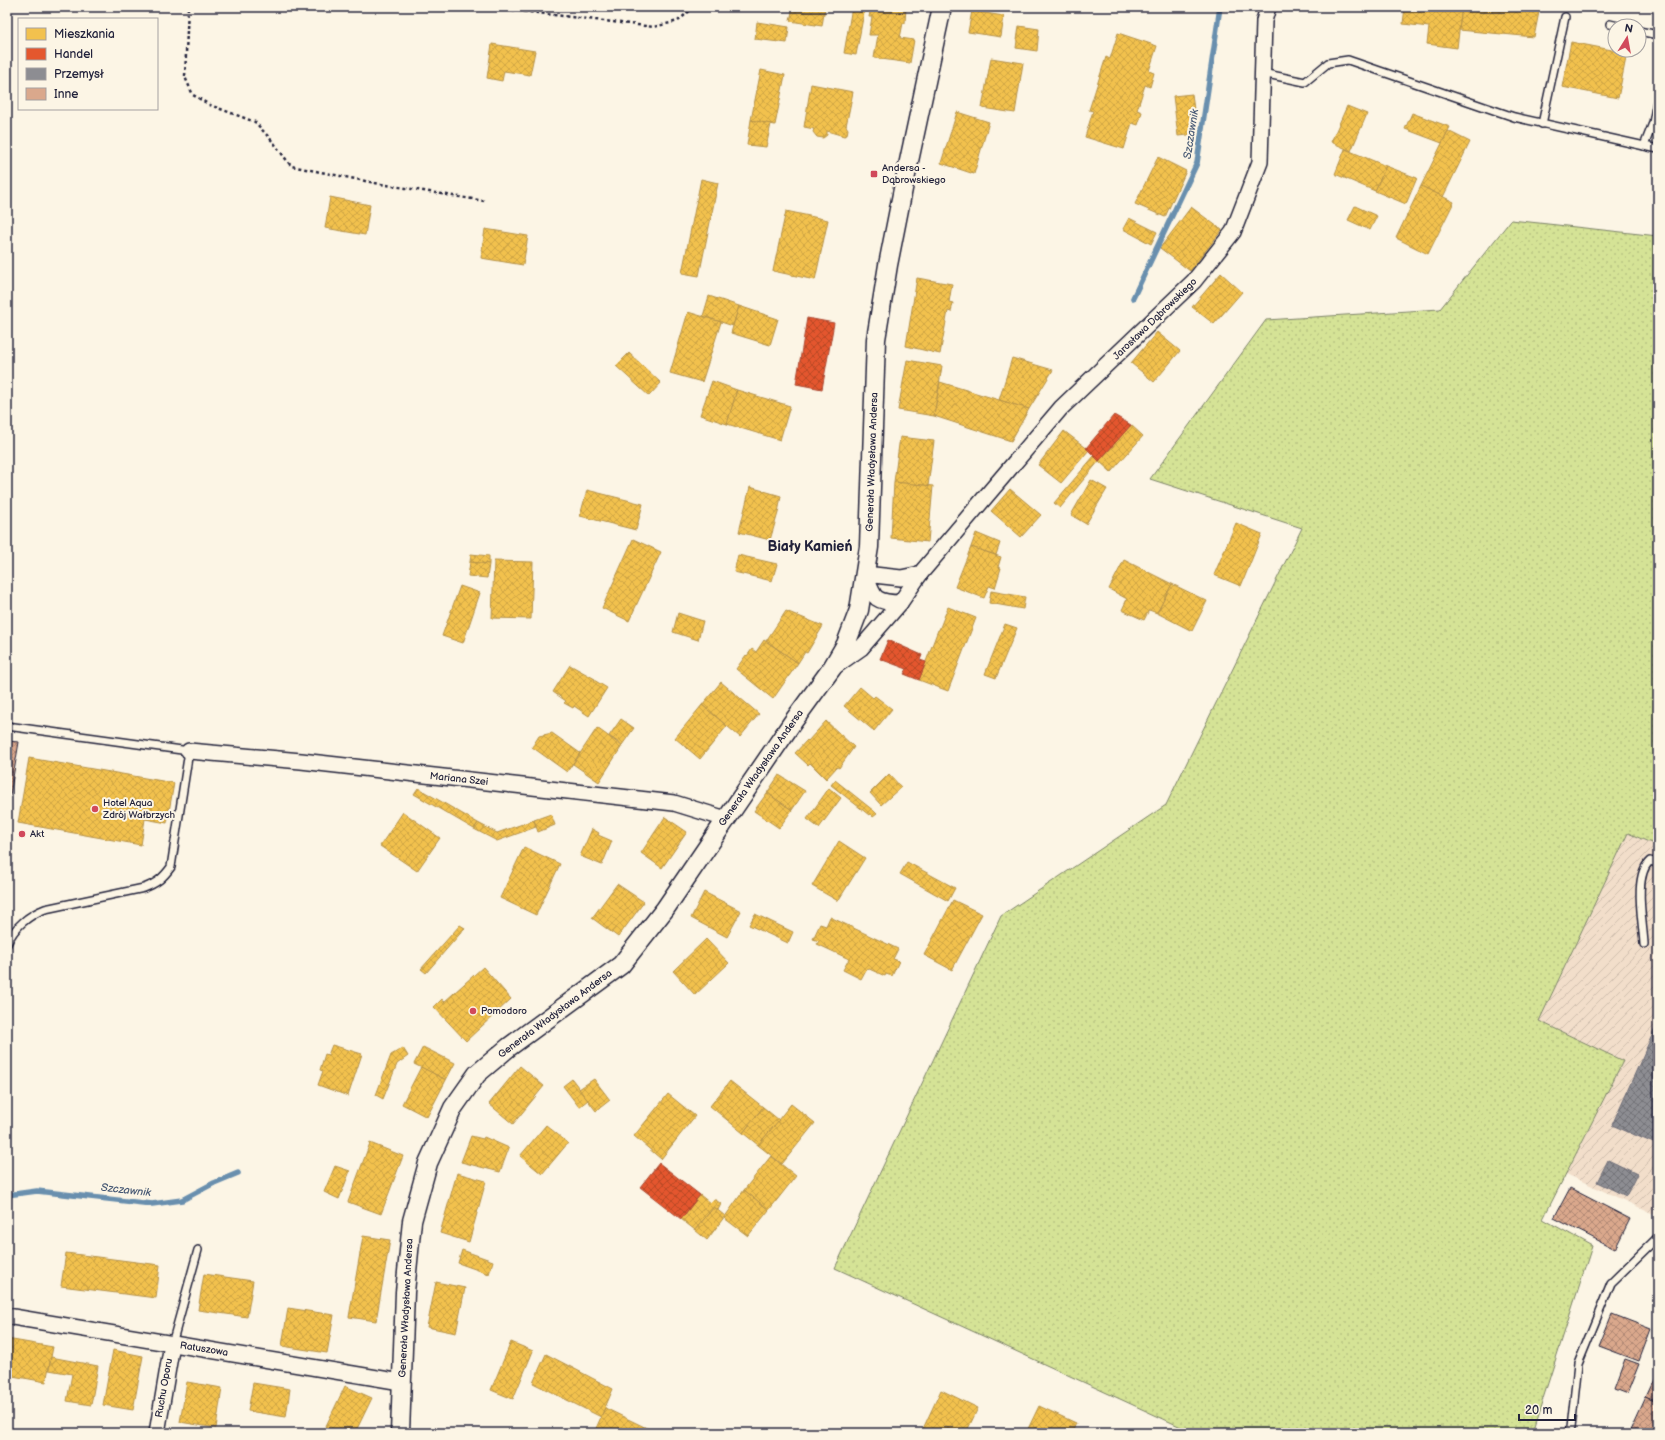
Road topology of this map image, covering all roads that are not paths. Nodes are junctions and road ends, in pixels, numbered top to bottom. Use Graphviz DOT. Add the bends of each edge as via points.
graph roads {
  1 [pos="942,7"];
  2 [pos="1268,7"];
  3 [pos="1565,17"];
  4 [pos="1647,32"];
  5 [pos="1658,35"];
  6 [pos="1262,73"];
  7 [pos="1658,96"];
  8 [pos="1542,124"];
  9 [pos="1644,146"];
  10 [pos="1658,149"];
  11 [pos="865,574"];
  12 [pos="920,574"];
  13 [pos="900,603"];
  14 [pos="832,668"];
  15 [pos="7,726"];
  16 [pos="189,751"];
  17 [pos="726,819"];
  18 [pos="1658,863"];
  19 [pos="7,944"];
  20 [pos="1644,944"];
  21 [pos="1658,1237"];
  22 [pos="198,1250"];
  23 [pos="7,1316"];
  24 [pos="172,1344"];
  25 [pos="402,1382"];
  26 [pos="157,1433"];
  27 [pos="400,1433"];
  28 [pos="1569,1433"];
  1 -- 11 [label="street, Generała Władysława Andersa" via="895,227 876,339 869,547"];
  2 -- 6 [label="street, Jarosława Dąbrowskiego" via="1264,21"];
  3 -- 8 [label="lane"];
  4 -- 5 [label="lane"];
  6 -- 8 [label="lane" via="1305,82 1328,63 1348,60 1514,118"];
  6 -- 12 [label="street, Jarosława Dąbrowskiego" via="1260,162 1234,232 1194,282 1061,408"];
  7 -- 9 [label="lane" via="1653,124"];
  8 -- 9 [label="lane"];
  9 -- 10 [label="lane"];
  11 -- 12 [label="street" via="900,578"];
  11 -- 13 [label="street" via="874,597 880,601"];
  11 -- 14 [label="street, Generała Władysława Andersa" via="860,610 846,644"];
  12 -- 13 [label="street, Jarosława Dąbrowskiego"];
  13 -- 14 [label="street, Jarosława Dąbrowskiego" via="860,648"];
  14 -- 17 [label="street, Generała Władysława Andersa"];
  15 -- 16 [label="lane"];
  16 -- 17 [label="street, Mariana Szei" via="674,803"];
  16 -- 19 [label="lane" via="171,867 164,877 156,884 144,888 32,914 21,924"];
  17 -- 25 [label="street, Generała Władysława Andersa" via="665,909 621,965 509,1047 477,1074 453,1108 428,1162 412,1221 405,1292"];
  18 -- 20 [label="lane" via="1650,861 1640,879"];
  21 -- 28 [label="lane" via="1611,1283 1578,1364"];
  22 -- 24 [label="lane"];
  23 -- 24 [label="street, Ratuszowa"];
  24 -- 25 [label="street, Ratuszowa"];
  24 -- 26 [label="street, Ruchu Oporu"];
  25 -- 27 [label="street, Generała Władysława Andersa"];
}
